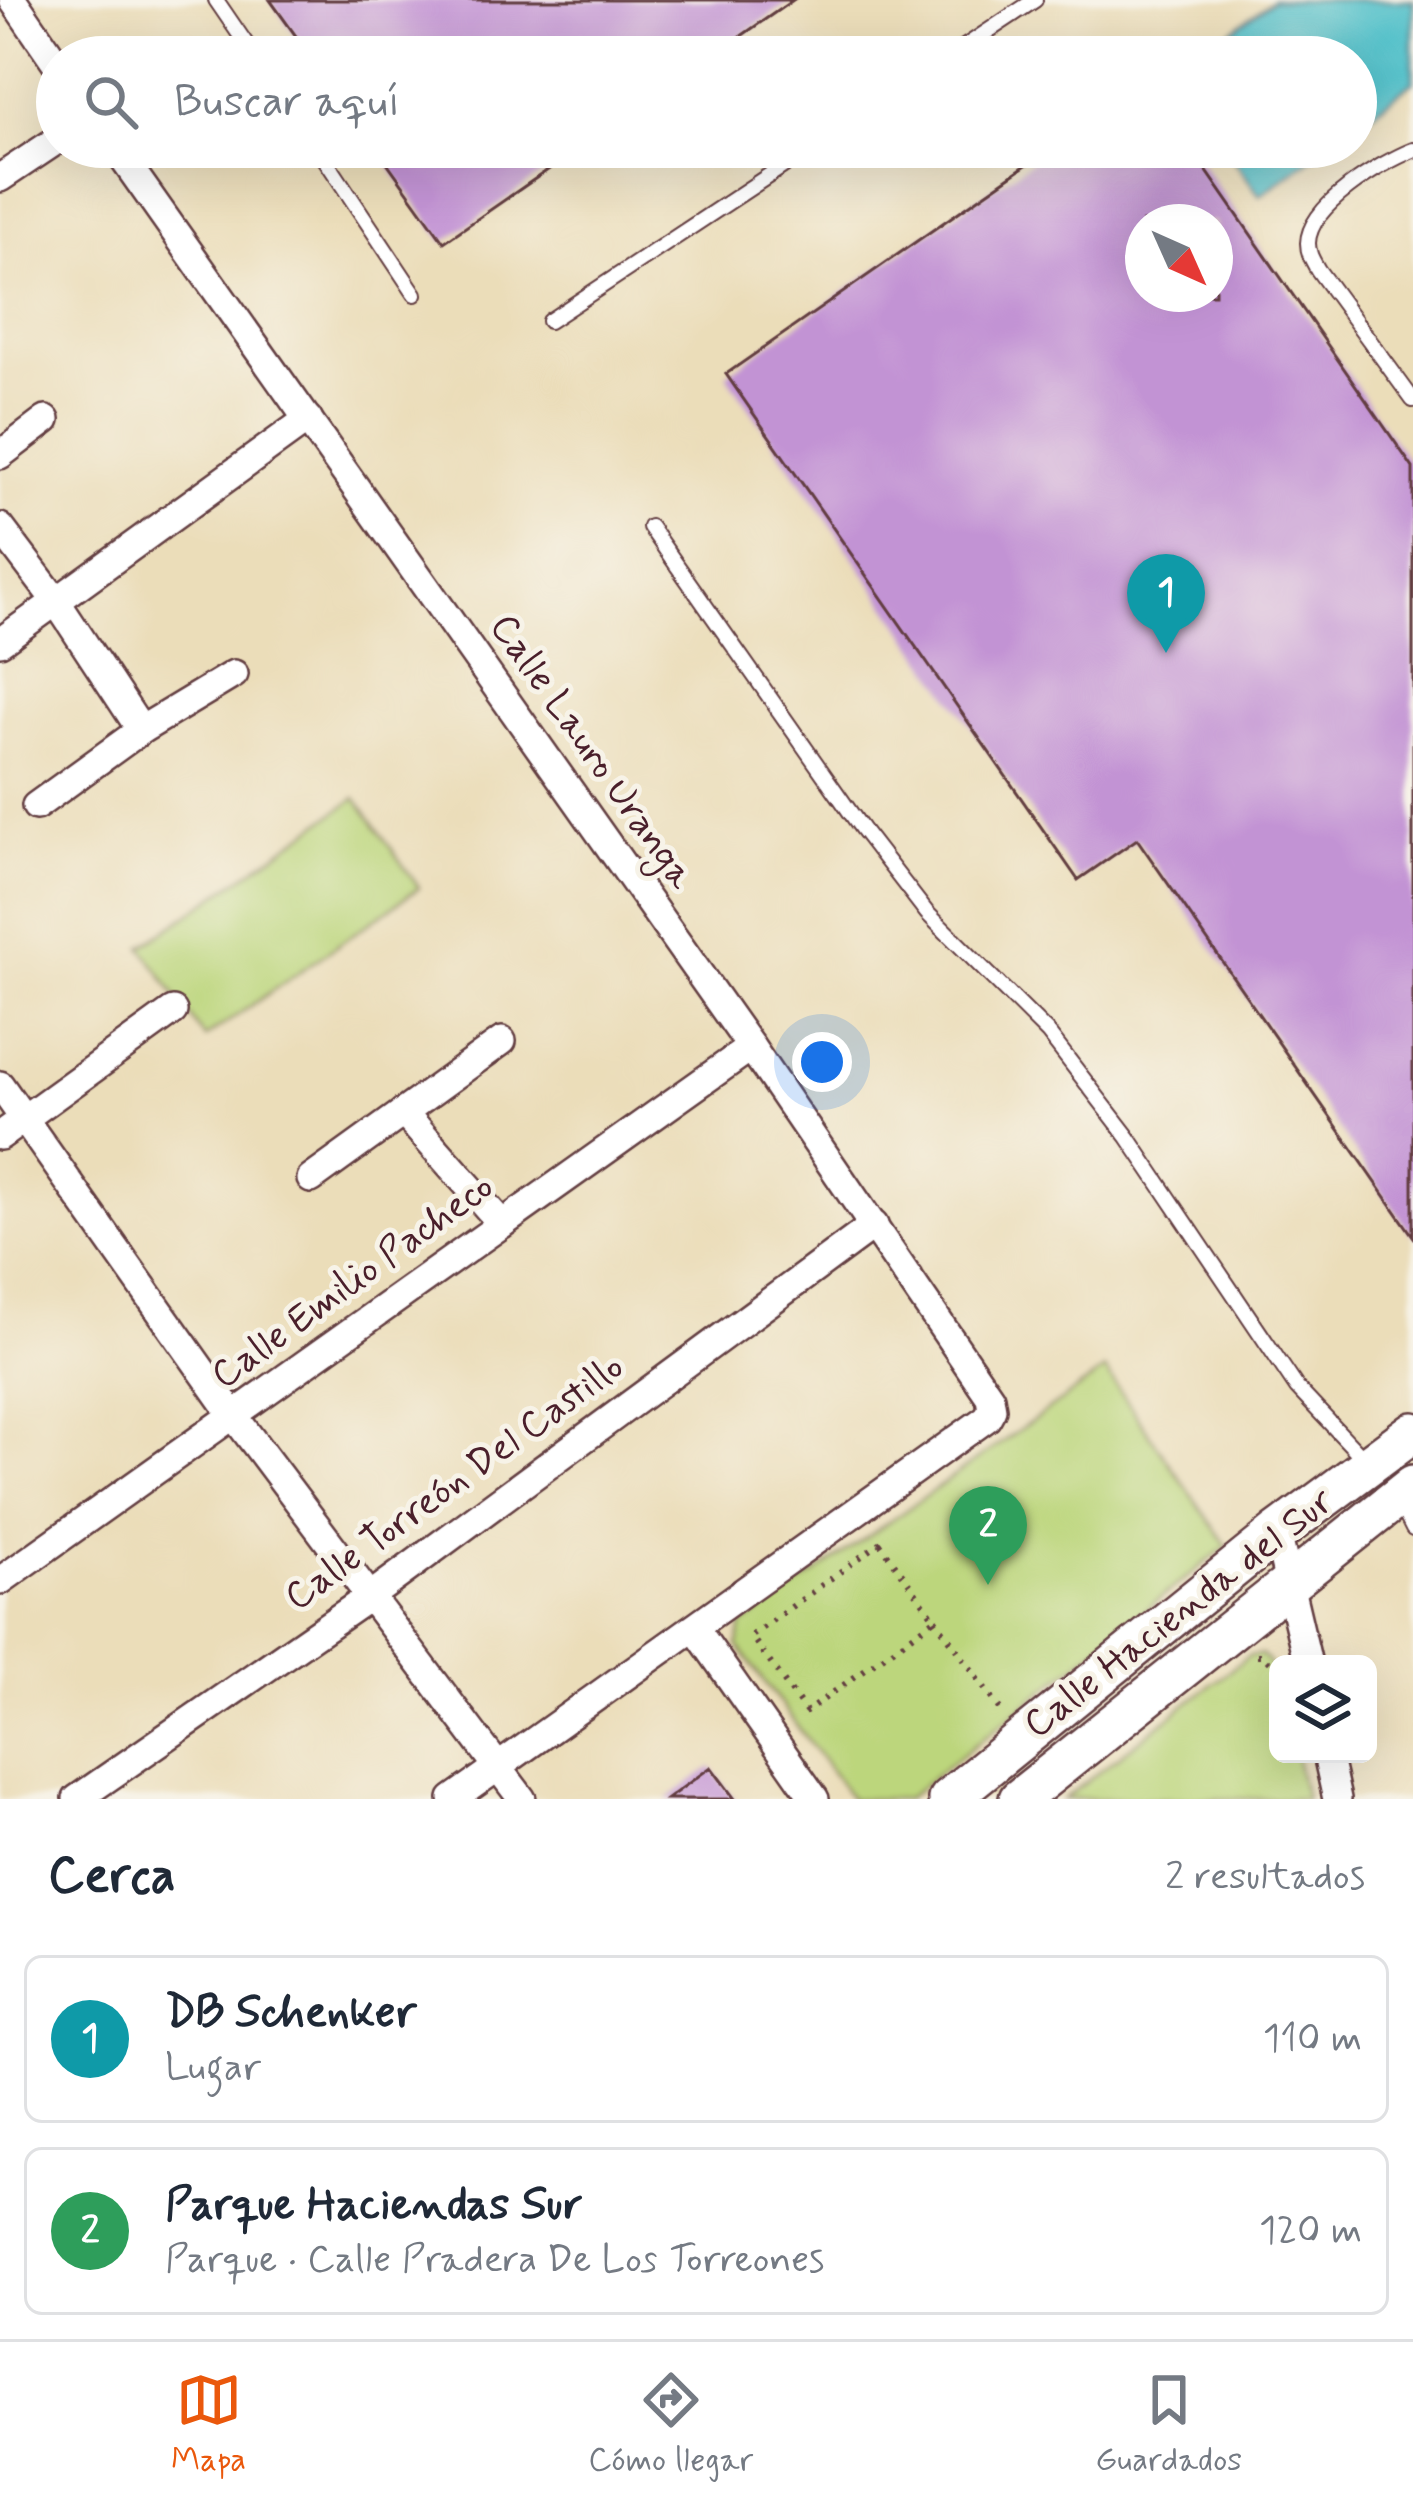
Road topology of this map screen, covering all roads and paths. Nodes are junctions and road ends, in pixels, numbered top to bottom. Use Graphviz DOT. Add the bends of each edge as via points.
graph roads {
  1 [pos="13,0"];
  2 [pos="216,0"];
  3 [pos="1035,0"];
  4 [pos="38,36"];
  5 [pos="241,36"];
  6 [pos="981,36"];
  7 [pos="1413,150"];
  8 [pos="36,154"];
  9 [pos="130,168"];
  10 [pos="331,168"];
  11 [pos="780,168"];
  12 [pos="0,178"];
  13 [pos="415,294"];
  14 [pos="549,321"];
  15 [pos="1413,400"];
  16 [pos="308,419"];
  17 [pos="46,420"];
  18 [pos="0,455"];
  19 [pos="0,527"];
  20 [pos="650,527"];
  21 [pos="56,601"];
  22 [pos="0,642"];
  23 [pos="234,674"];
  24 [pos="141,730"];
  25 [pos="36,806"];
  26 [pos="173,1010"];
  27 [pos="502,1041"];
  28 [pos="751,1046"];
  29 [pos="0,1085"];
  30 [pos="404,1112"];
  31 [pos="24,1119"];
  32 [pos="0,1136"];
  33 [pos="310,1179"];
  34 [pos="502,1224"];
  35 [pos="874,1225"];
  36 [pos="234,1416"];
  37 [pos="1413,1432"];
  38 [pos="1370,1465"];
  39 [pos="1408,1504"];
  40 [pos="1277,1533"];
  41 [pos="1289,1580"];
  42 [pos="0,1581"];
  43 [pos="369,1597"];
  44 [pos="935,1619"];
  45 [pos="695,1628"];
  46 [pos="1306,1655"];
  47 [pos="1010,1722"];
  48 [pos="1330,1763"];
  49 [pos="499,1766"];
  50 [pos="77,1799"];
  51 [pos="453,1799"];
  52 [pos="522,1799"];
  53 [pos="815,1799"];
  54 [pos="948,1799"];
  55 [pos="1019,1799"];
  56 [pos="1337,1799"];
  1 -- 4 [label="street"];
  2 -- 5 [label="lane"];
  3 -- 6 [label="lane"];
  7 -- 15 [label="lane" via="1322,211 1308,238 1318,270"];
  8 -- 12 [label="street"];
  9 -- 16 [label="street, Calle Lauro Uranga"];
  10 -- 13 [label="lane"];
  11 -- 14 [label="lane"];
  16 -- 21 [label="street"];
  16 -- 28 [label="street, Calle Lauro Uranga"];
  17 -- 18 [label="street"];
  19 -- 21 [label="street"];
  20 -- 38 [label="lane" via="862,829 927,913 1048,1033 1298,1388"];
  21 -- 22 [label="street"];
  21 -- 24 [label="street"];
  23 -- 24 [label="street"];
  24 -- 25 [label="street"];
  26 -- 31 [label="street"];
  27 -- 30 [label="street"];
  28 -- 34 [label="street, Calle Emilio Pacheco"];
  28 -- 35 [label="street, Calle Lauro Uranga"];
  29 -- 31 [label="street"];
  30 -- 33 [label="street"];
  30 -- 34 [label="street"];
  31 -- 32 [label="street"];
  31 -- 36 [label="street"];
  34 -- 36 [label="street, Calle Emilio Pacheco"];
  35 -- 43 [label="street, Calle Torreón Del Castillo"];
  35 -- 45 [label="street, Calle Lauro Uranga" via="992,1409"];
  36 -- 42 [label="street, Calle Emilio Pacheco"];
  36 -- 43 [label="street"];
  37 -- 38 [label="street, Calle Hacienda del Sur"];
  38 -- 39 [label="lane"];
  38 -- 40 [label="street, Calle Hacienda del Sur"];
  39 -- 41 [label="street, Calle Hacienda del Sur"];
  40 -- 41 [label="street"];
  40 -- 54 [label="street, Calle Hacienda del Sur"];
  41 -- 46 [label="street"];
  41 -- 55 [label="street, Calle Hacienda del Sur"];
  43 -- 49 [label="street"];
  43 -- 50 [label="street, Calle Torreón Del Castillo"];
  44 -- 44 [label="path" via="880,1543 751,1636 806,1712"];
  44 -- 47 [label="path"];
  45 -- 49 [label="street"];
  45 -- 53 [label="street"];
  48 -- 56 [label="street"];
  49 -- 51 [label="street"];
  49 -- 52 [label="street"];
}
